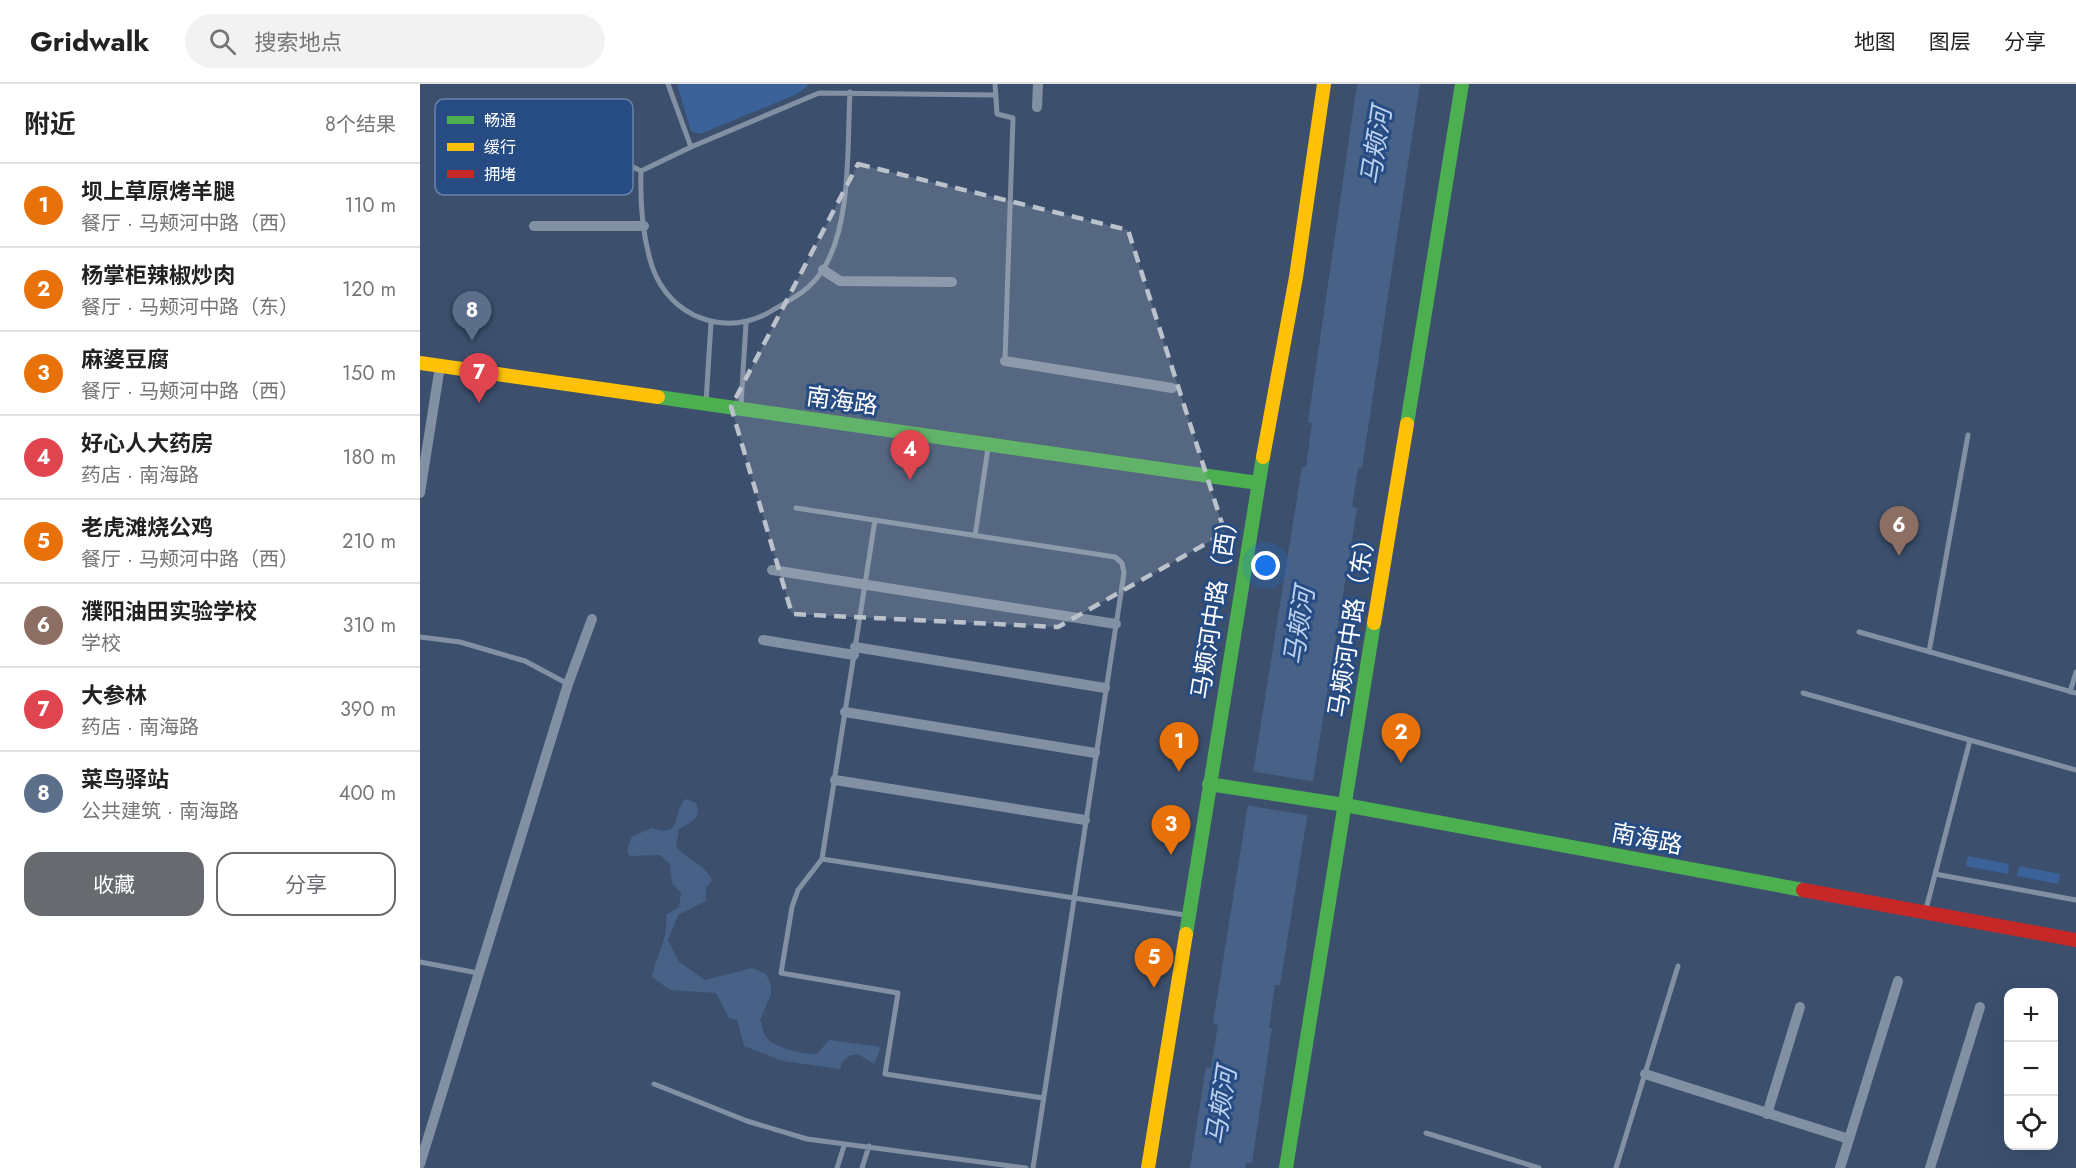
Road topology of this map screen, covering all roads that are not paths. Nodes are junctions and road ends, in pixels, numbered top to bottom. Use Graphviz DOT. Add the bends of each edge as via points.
graph roads {
  1 [pos="668,84"];
  2 [pos="819,84"];
  3 [pos="995,84"];
  4 [pos="1038,84"];
  5 [pos="1324,84"];
  6 [pos="1462,84"];
  7 [pos="850,92"];
  8 [pos="819,93"];
  9 [pos="995,95"];
  10 [pos="1037,107"];
  11 [pos="691,147"];
  12 [pos="633,167"];
  13 [pos="641,171"];
  14 [pos="534,226"];
  15 [pos="644,226"];
  16 [pos="823,270"];
  17 [pos="952,282"];
  18 [pos="711,323"];
  19 [pos="747,323"];
  20 [pos="1005,362"];
  21 [pos="420,363"];
  22 [pos="440,366"];
  23 [pos="1172,388"];
  24 [pos="706,404"];
  25 [pos="741,409"];
  26 [pos="1968,435"];
  27 [pos="989,445"];
  28 [pos="1258,483"];
  29 [pos="420,494"];
  30 [pos="796,508"];
  31 [pos="875,520"];
  32 [pos="975,536"];
  33 [pos="772,570"];
  34 [pos="865,585"];
  35 [pos="592,619"];
  36 [pos="1116,624"];
  37 [pos="1859,632"];
  38 [pos="420,637"];
  39 [pos="763,640"];
  40 [pos="854,651"];
  41 [pos="1929,652"];
  42 [pos="2076,672"];
  43 [pos="568,684"];
  44 [pos="1105,688"];
  45 [pos="1803,693"];
  46 [pos="2073,693"];
  47 [pos="845,712"];
  48 [pos="1970,740"];
  49 [pos="1095,753"];
  50 [pos="2076,770"];
  51 [pos="834,780"];
  52 [pos="1209,784"];
  53 [pos="1345,805"];
  54 [pos="1085,820"];
  55 [pos="822,859"];
  56 [pos="1935,874"];
  57 [pos="1073,897"];
  58 [pos="2076,900"];
  59 [pos="1925,913"];
  60 [pos="1189,916"];
  61 [pos="2076,940"];
  62 [pos="420,962"];
  63 [pos="1678,966"];
  64 [pos="478,973"];
  65 [pos="1898,981"];
  66 [pos="1800,1007"];
  67 [pos="1980,1007"];
  68 [pos="1645,1074"];
  69 [pos="654,1084"];
  70 [pos="1043,1098"];
  71 [pos="1767,1114"];
  72 [pos="1426,1133"];
  73 [pos="1849,1139"];
  74 [pos="844,1146"];
  75 [pos="869,1146"];
  76 [pos="420,1164"];
  77 [pos="837,1168"];
  78 [pos="862,1168"];
  79 [pos="1026,1168"];
  80 [pos="1033,1168"];
  81 [pos="1148,1168"];
  82 [pos="1286,1168"];
  83 [pos="1539,1168"];
  84 [pos="1616,1168"];
  85 [pos="1840,1168"];
  86 [pos="1930,1168"];
  1 -- 11 [label="lane"];
  2 -- 8 [label="lane"];
  3 -- 9 [label="lane"];
  4 -- 10 [label="street"];
  5 -- 28 [label="street, 马颊河中路（西）" via="1296,278"];
  6 -- 53 [label="street, 马颊河中路（东）"];
  7 -- 8 [label="lane"];
  7 -- 9 [label="lane"];
  7 -- 16 [label="lane" via="841,215 836,241"];
  8 -- 11 [label="lane"];
  9 -- 20 [label="lane" via="997,114 1013,118"];
  11 -- 13 [label="lane"];
  12 -- 13 [label="lane"];
  13 -- 15 [label="lane"];
  14 -- 15 [label="street"];
  15 -- 18 [label="lane" via="652,268 660,282 674,301"];
  16 -- 17 [label="street" via="840,281"];
  16 -- 19 [label="lane" via="809,288 762,318"];
  18 -- 19 [label="lane"];
  18 -- 24 [label="lane"];
  19 -- 25 [label="lane"];
  20 -- 23 [label="street"];
  21 -- 22 [label="street, 南海路"];
  22 -- 24 [label="street, 南海路"];
  22 -- 29 [label="street"];
  24 -- 25 [label="street, 南海路"];
  25 -- 27 [label="street, 南海路"];
  26 -- 41 [label="lane"];
  27 -- 28 [label="street, 南海路"];
  27 -- 32 [label="lane"];
  28 -- 52 [label="street, 马颊河中路（西）"];
  30 -- 31 [label="lane"];
  31 -- 32 [label="lane"];
  31 -- 34 [label="lane"];
  32 -- 36 [label="lane" via="1115,557 1122,563 1124,573"];
  33 -- 34 [label="street"];
  34 -- 36 [label="street"];
  34 -- 40 [label="lane"];
  35 -- 43 [label="street"];
  36 -- 44 [label="lane"];
  37 -- 41 [label="lane"];
  38 -- 43 [label="lane" via="460,642 525,661"];
  39 -- 40 [label="street"];
  40 -- 44 [label="street"];
  40 -- 47 [label="lane"];
  41 -- 46 [label="lane"];
  42 -- 46 [label="lane"];
  43 -- 64 [label="street"];
  44 -- 49 [label="lane"];
  45 -- 48 [label="lane"];
  47 -- 49 [label="street"];
  47 -- 51 [label="lane"];
  48 -- 50 [label="lane"];
  48 -- 56 [label="lane"];
  49 -- 54 [label="lane"];
  51 -- 54 [label="street"];
  51 -- 55 [label="lane"];
  52 -- 53 [label="street, 南海路"];
  52 -- 60 [label="street, 马颊河中路（西）"];
  53 -- 59 [label="street, 南海路"];
  53 -- 82 [label="street, 马颊河中路（东）"];
  54 -- 57 [label="lane"];
  55 -- 57 [label="lane"];
  55 -- 70 [label="lane" via="798,890 781,973 898,993 885,1074"];
  56 -- 58 [label="lane"];
  56 -- 59 [label="lane"];
  57 -- 60 [label="lane"];
  57 -- 70 [label="lane"];
  59 -- 61 [label="street, 南海路"];
  60 -- 81 [label="street, 马颊河中路（西）"];
  62 -- 64 [label="lane"];
  63 -- 68 [label="lane"];
  64 -- 76 [label="street"];
  65 -- 73 [label="street"];
  66 -- 71 [label="street"];
  67 -- 86 [label="street"];
  68 -- 71 [label="street"];
  68 -- 84 [label="lane"];
  69 -- 74 [label="lane" via="747,1121"];
  70 -- 80 [label="lane"];
  71 -- 73 [label="street"];
  72 -- 83 [label="lane"];
  73 -- 85 [label="street"];
  74 -- 75 [label="lane"];
  74 -- 77 [label="lane"];
  75 -- 78 [label="lane"];
  75 -- 79 [label="lane"];
}
